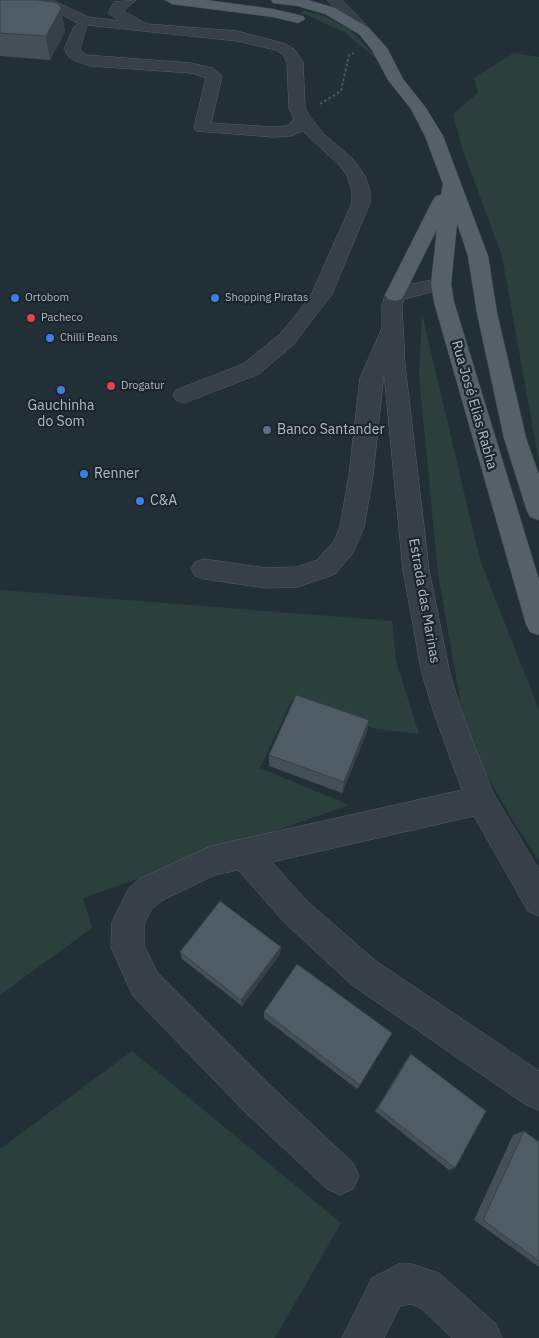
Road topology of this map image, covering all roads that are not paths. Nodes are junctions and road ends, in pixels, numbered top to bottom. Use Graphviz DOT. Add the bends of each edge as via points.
graph roads {
  1 [pos="40,0"];
  2 [pos="129,0"];
  3 [pos="172,0"];
  4 [pos="278,0"];
  5 [pos="334,0"];
  6 [pos="305,1"];
  7 [pos="205,4"];
  8 [pos="308,22"];
  9 [pos="81,27"];
  10 [pos="148,30"];
  11 [pos="364,31"];
  12 [pos="362,51"];
  13 [pos="396,80"];
  14 [pos="302,119"];
  15 [pos="452,181"];
  16 [pos="479,261"];
  17 [pos="402,292"];
  18 [pos="442,293"];
  19 [pos="392,326"];
  20 [pos="184,395"];
  21 [pos="539,511"];
  22 [pos="204,569"];
  23 [pos="539,624"];
  24 [pos="481,800"];
  25 [pos="244,853"];
  26 [pos="539,900"];
  27 [pos="539,1092"];
  28 [pos="340,1176"];
  29 [pos="362,1338"];
  30 [pos="482,1338"];
  1 -- 10 [label="street" via="82,20"];
  2 -- 10 [label="street" via="119,5 115,13"];
  3 -- 7 [label="main road"];
  4 -- 6 [label="main road"];
  5 -- 11 [label="street, Rua José Elias Rabha"];
  6 -- 7 [label="main road" via="251,6"];
  6 -- 11 [label="main road" via="330,10"];
  7 -- 8 [label="main road" via="273,13"];
  9 -- 14 [label="street" via="72,49 81,58 191,68 206,71 214,77 202,128 291,131"];
  10 -- 14 [label="street" via="237,36 281,47 295,62 296,108"];
  11 -- 13 [label="main road, Rua José Elias Rabha" via="379,48"];
  12 -- 13 [label="main road"];
  13 -- 15 [label="main road, Rua José Elias Rabha" via="434,136"];
  14 -- 20 [label="street" via="347,163 361,191 360,203 322,294 304,319 265,359 236,377"];
  15 -- 16 [label="main road, Rua José Elias Rabha"];
  15 -- 17 [label="main road"];
  15 -- 18 [label="main road, Rua José Elias Rabha"];
  16 -- 18 [label="main road" via="473,273"];
  16 -- 21 [label="main road, Rua José Elias Rabha" via="515,438"];
  17 -- 18 [label="main road"];
  17 -- 19 [label="street, Estrada das Marinas"];
  18 -- 23 [label="main road, Rua José Elias Rabha"];
  19 -- 22 [label="street" via="371,378 361,475 352,527 344,546 326,566 298,577 266,578"];
  19 -- 24 [label="street, Estrada das Marinas" via="416,570 436,674 448,716"];
  24 -- 25 [label="street"];
  24 -- 26 [label="street, Estrada das Marinas"];
  25 -- 27 [label="street" via="297,913 364,973"];
  25 -- 28 [label="street" via="211,861 150,890 140,899 128,922 127,946 145,984 258,1099"];
  29 -- 30 [label="street" via="386,1292 399,1284 412,1284 436,1295"];
}
